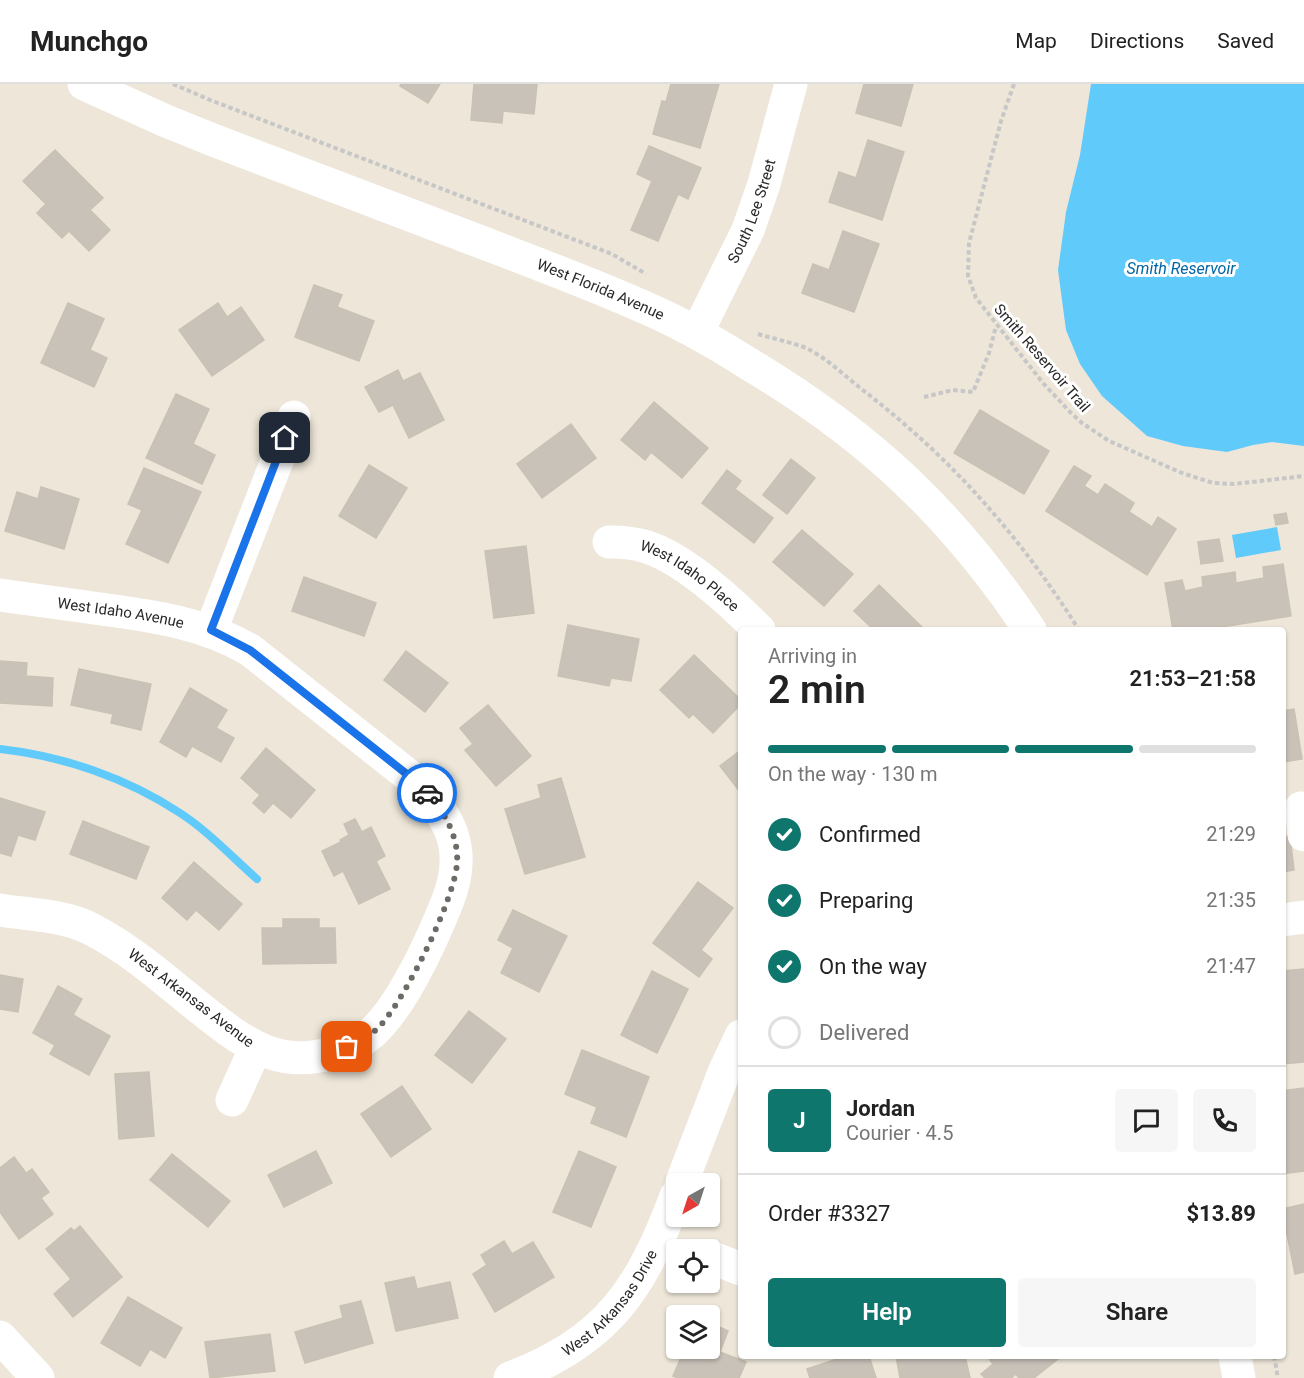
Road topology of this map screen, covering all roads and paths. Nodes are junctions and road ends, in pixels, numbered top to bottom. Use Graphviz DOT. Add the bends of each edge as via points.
graph roads {
  1 [pos="84,84"];
  2 [pos="173,84"];
  3 [pos="791,84"];
  4 [pos="1014,84"];
  5 [pos="652,279"];
  6 [pos="996,326"];
  7 [pos="697,333"];
  8 [pos="755,333"];
  9 [pos="924,396"];
  10 [pos="294,417"];
  11 [pos="1304,476"];
  12 [pos="609,542"];
  13 [pos="0,595"];
  14 [pos="756,627"];
  15 [pos="1028,627"];
  16 [pos="1078,627"];
  17 [pos="211,630"];
  18 [pos="0,910"];
  19 [pos="1304,917"];
  20 [pos="1286,919"];
  21 [pos="401,998"];
  22 [pos="738,1042"];
  23 [pos="256,1047"];
  24 [pos="232,1100"];
  25 [pos="685,1173"];
  26 [pos="666,1253"];
  27 [pos="720,1261"];
  28 [pos="738,1268"];
  29 [pos="0,1336"];
  30 [pos="1235,1359"];
  31 [pos="1275,1359"];
  32 [pos="38,1378"];
  33 [pos="510,1378"];
  34 [pos="1239,1378"];
  35 [pos="1278,1378"];
  1 -- 7 [label="street, West Florida Avenue" via="166,122 565,274"];
  2 -- 5 [label="path" via="612,254"];
  3 -- 7 [label="street, South Lee Street" via="748,231"];
  4 -- 6 [label="path, Smith Reservoir Trail" via="988,169 967,262 970,287"];
  6 -- 9 [label="path" via="990,353 973,392 953,390"];
  6 -- 11 [label="path, Smith Reservoir Trail" via="1070,412 1095,433 1119,446 1213,483"];
  7 -- 15 [label="street, West Florida Avenue" via="818,407 880,456 961,537"];
  8 -- 16 [label="path" via="821,357 903,422 977,493 1021,546"];
  10 -- 17 [label="street"];
  12 -- 14 [label="street, West Idaho Place" via="645,546 676,561"];
  13 -- 17 [label="street, West Idaho Avenue" via="155,616"];
  17 -- 21 [label="street, West Idaho Avenue" via="272,666 413,779 442,812 455,843 454,883"];
  18 -- 23 [label="street, West Arkansas Avenue" via="91,929 151,968"];
  19 -- 20 [label="street"];
  21 -- 23 [label="street, West Arkansas Avenue" via="364,1040 321,1056 299,1058"];
  22 -- 25 [label="street"];
  23 -- 24 [label="street"];
  26 -- 33 [label="street, West Arkansas Drive" via="611,1316 586,1338 554,1360"];
  27 -- 28 [label="street"];
  29 -- 32 [label="street"];
  30 -- 34 [label="street"];
  31 -- 35 [label="path"];
}
